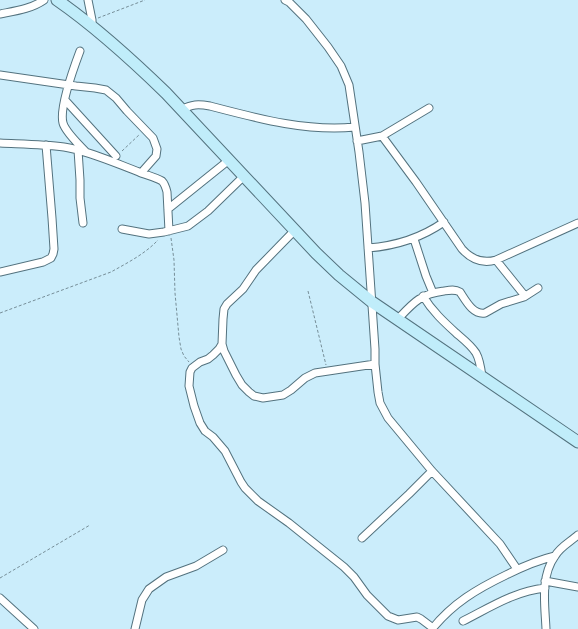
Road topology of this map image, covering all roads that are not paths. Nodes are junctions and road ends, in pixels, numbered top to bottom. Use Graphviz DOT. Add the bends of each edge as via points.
graph roads {
  1 [pos="44,0"];
  2 [pos="56,0"];
  3 [pos="88,0"];
  4 [pos="285,0"];
  5 [pos="0,14"];
  6 [pos="92,23"];
  7 [pos="80,52"];
  8 [pos="0,75"];
  9 [pos="69,85"];
  10 [pos="65,100"];
  11 [pos="429,108"];
  12 [pos="181,110"];
  13 [pos="355,127"];
  14 [pos="382,136"];
  15 [pos="357,141"];
  16 [pos="0,143"];
  17 [pos="46,145"];
  18 [pos="78,150"];
  19 [pos="86,152"];
  20 [pos="116,156"];
  21 [pos="229,160"];
  22 [pos="141,173"];
  23 [pos="244,176"];
  24 [pos="168,209"];
  25 [pos="444,222"];
  26 [pos="83,223"];
  27 [pos="578,223"];
  28 [pos="122,229"];
  29 [pos="295,230"];
  30 [pos="167,231"];
  31 [pos="414,239"];
  32 [pos="368,248"];
  33 [pos="496,260"];
  34 [pos="0,272"];
  35 [pos="538,288"];
  36 [pos="433,293"];
  37 [pos="423,296"];
  38 [pos="525,296"];
  39 [pos="372,302"];
  40 [pos="397,320"];
  41 [pos="222,344"];
  42 [pos="375,364"];
  43 [pos="482,377"];
  44 [pos="578,442"];
  45 [pos="432,471"];
  46 [pos="578,535"];
  47 [pos="362,538"];
  48 [pos="223,550"];
  49 [pos="555,556"];
  50 [pos="517,569"];
  51 [pos="545,584"];
  52 [pos="578,587"];
  53 [pos="0,598"];
  54 [pos="463,621"];
  55 [pos="433,628"];
  56 [pos="34,629"];
  57 [pos="135,629"];
  58 [pos="546,629"];
  1 -- 5 [label="street" via="26,8"];
  2 -- 6 [label="street"];
  3 -- 6 [label="street"];
  4 -- 13 [label="street" via="306,19 341,66 349,85"];
  6 -- 12 [label="street"];
  7 -- 9 [label="street"];
  8 -- 9 [label="street"];
  9 -- 10 [label="street"];
  9 -- 22 [label="street" via="106,90 153,138 158,153"];
  10 -- 19 [label="street" via="63,123"];
  10 -- 20 [label="street"];
  11 -- 14 [label="street"];
  12 -- 13 [label="street" via="196,104 286,123 326,128"];
  12 -- 21 [label="street"];
  13 -- 15 [label="street"];
  14 -- 15 [label="street"];
  14 -- 25 [label="street"];
  15 -- 32 [label="street"];
  16 -- 17 [label="street"];
  17 -- 18 [label="street"];
  17 -- 34 [label="street" via="53,254 43,262"];
  18 -- 19 [label="street"];
  18 -- 26 [label="street"];
  19 -- 22 [label="street"];
  21 -- 23 [label="street"];
  21 -- 24 [label="street"];
  22 -- 24 [label="street" via="163,182 167,192"];
  23 -- 29 [label="street"];
  23 -- 30 [label="street" via="193,223"];
  24 -- 30 [label="street"];
  25 -- 31 [label="street"];
  25 -- 33 [label="street" via="467,255 481,261"];
  27 -- 33 [label="street"];
  28 -- 30 [label="street" via="149,234"];
  29 -- 39 [label="street" via="339,275"];
  29 -- 41 [label="street" via="227,304 223,313"];
  31 -- 32 [label="street"];
  31 -- 36 [label="street"];
  32 -- 39 [label="street"];
  33 -- 38 [label="street"];
  35 -- 38 [label="street"];
  36 -- 37 [label="street"];
  36 -- 38 [label="street" via="457,290 472,309 482,313"];
  37 -- 40 [label="street"];
  37 -- 43 [label="street" via="434,312 474,349"];
  39 -- 40 [label="street"];
  39 -- 42 [label="street"];
  40 -- 43 [label="street"];
  41 -- 42 [label="street" via="242,385 258,397 283,395 315,373"];
  41 -- 55 [label="street" via="212,355 195,365 190,372 189,386 200,424 225,451 245,488 258,501 344,567 388,616 398,620 417,617"];
  42 -- 45 [label="street" via="379,398 384,412"];
  43 -- 44 [label="street"];
  45 -- 47 [label="street"];
  45 -- 50 [label="street" via="500,544"];
  46 -- 49 [label="street"];
  48 -- 57 [label="street" via="196,566 166,577 149,589 142,600"];
  49 -- 50 [label="street"];
  49 -- 51 [label="street" via="548,568"];
  50 -- 55 [label="street" via="463,598"];
  51 -- 52 [label="street"];
  51 -- 54 [label="street" via="505,599"];
  51 -- 58 [label="street"];
  53 -- 56 [label="street"];
}
